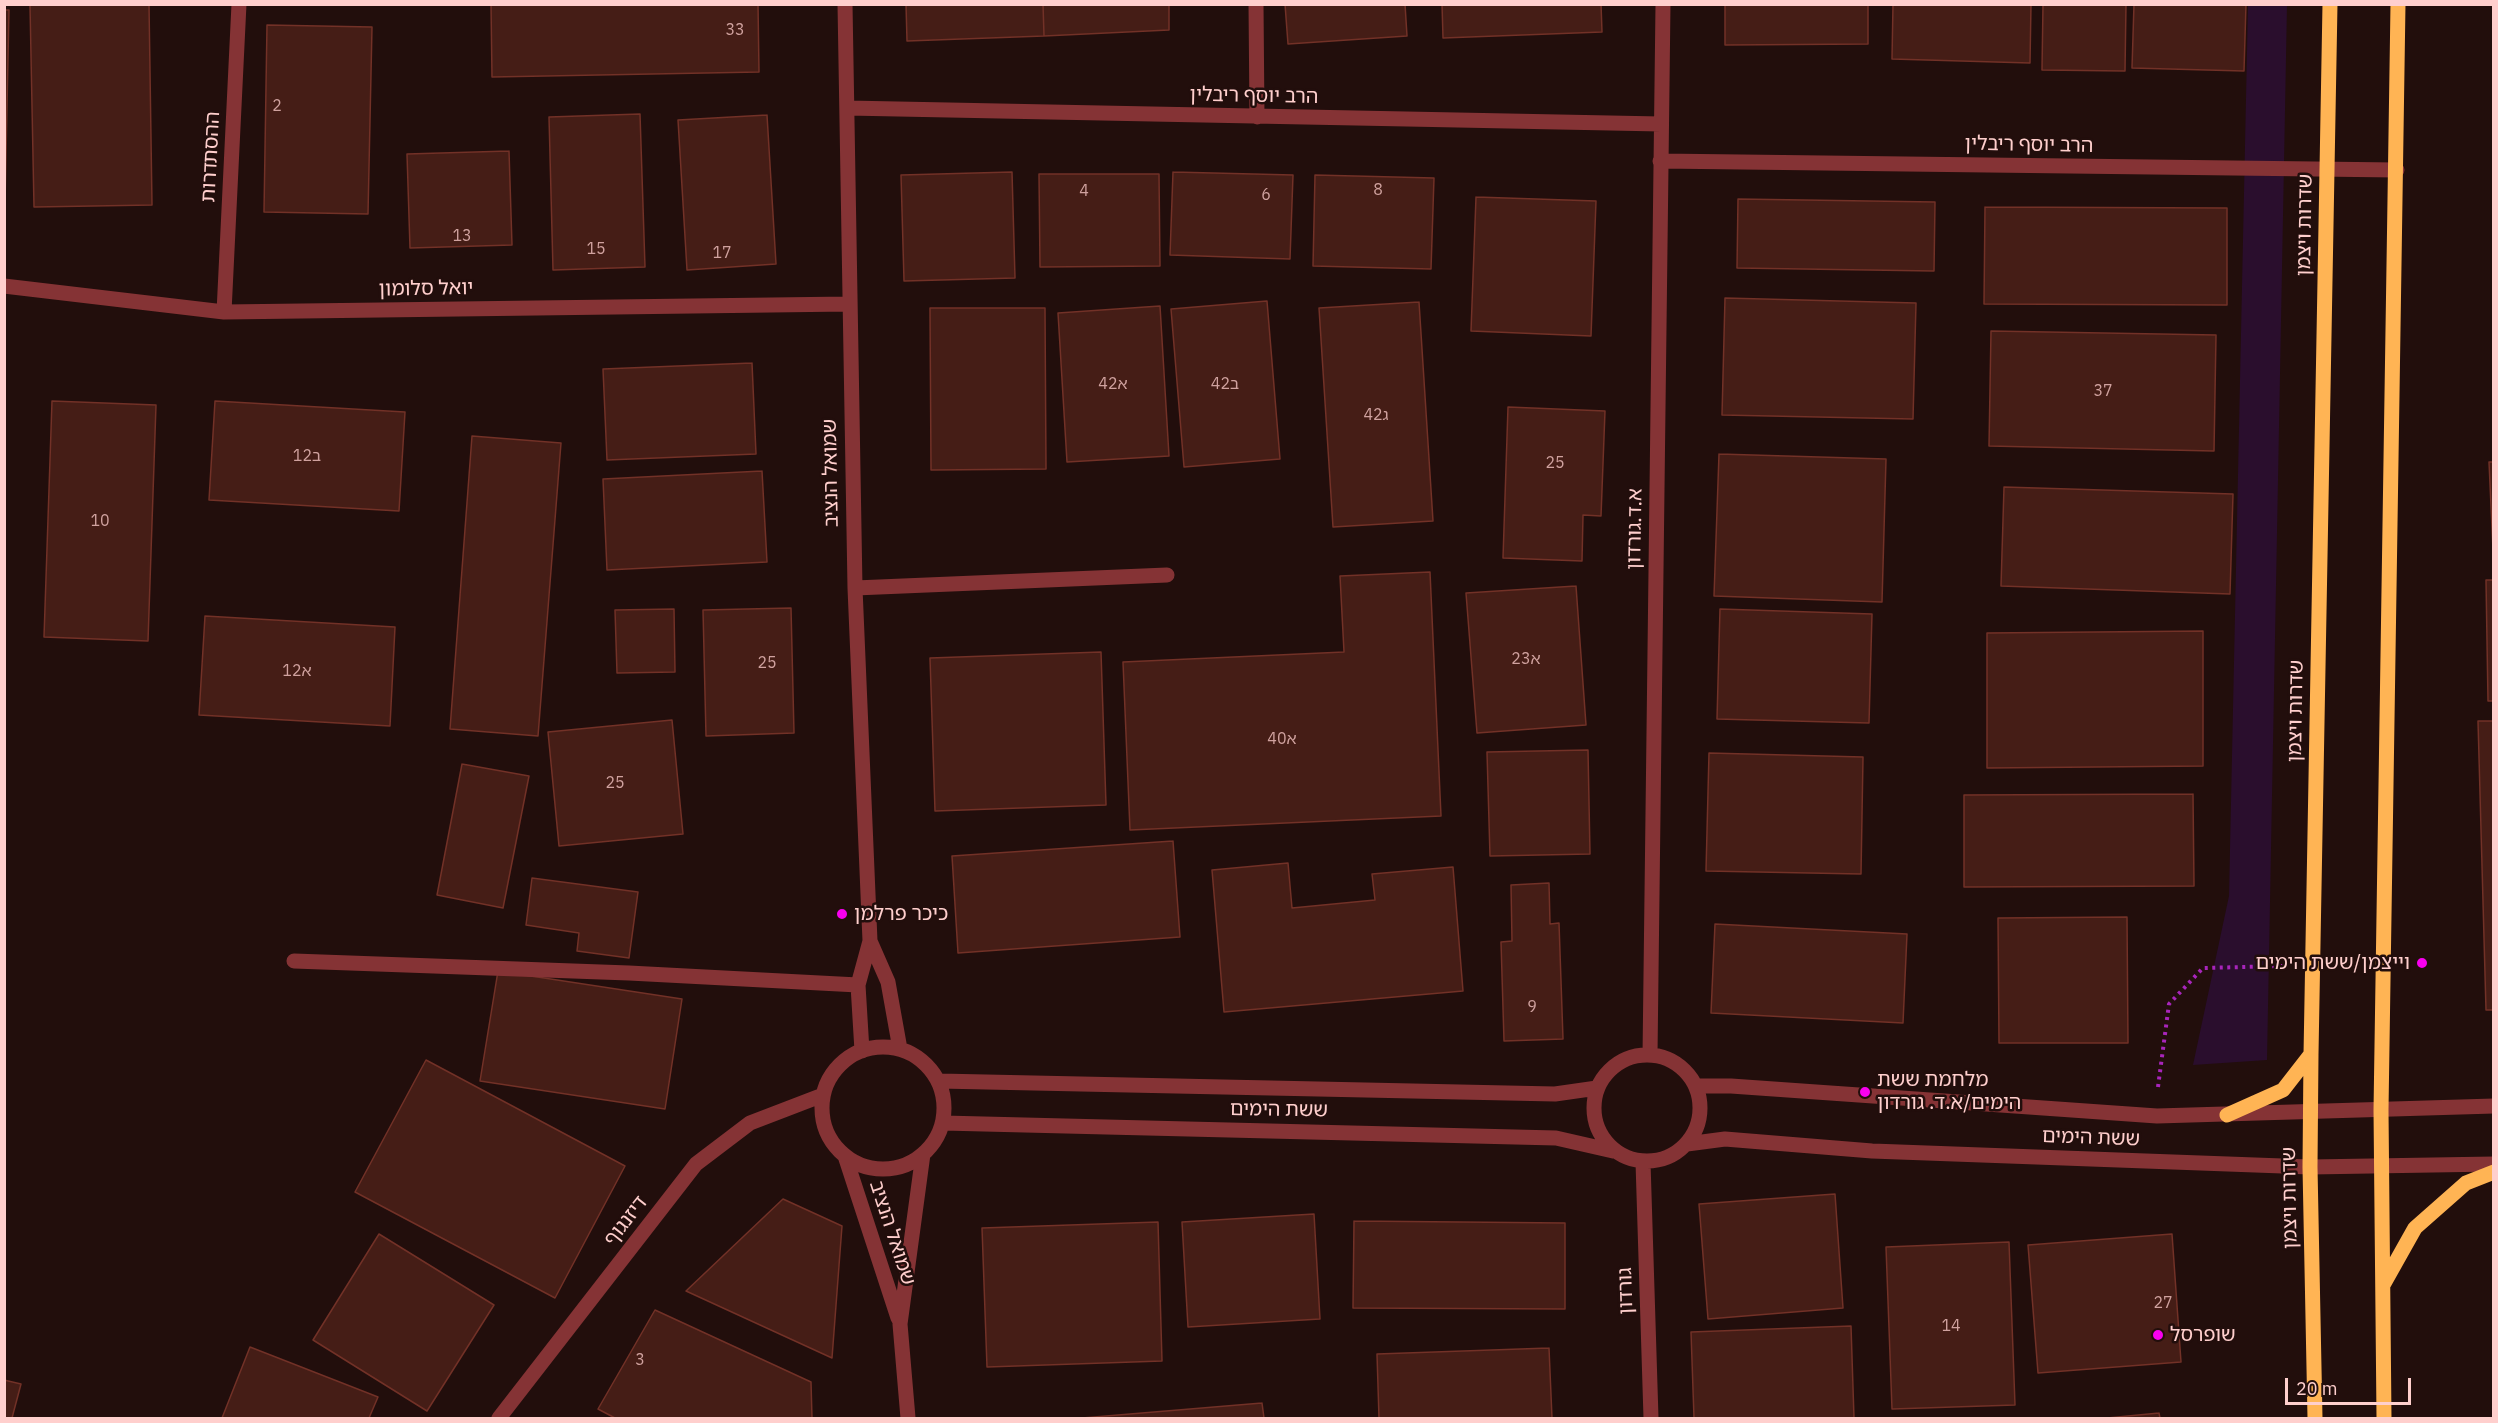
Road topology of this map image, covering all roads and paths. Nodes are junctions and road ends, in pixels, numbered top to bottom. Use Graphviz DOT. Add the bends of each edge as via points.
graph roads {
  1 [pos="239,4"];
  2 [pos="845,4"];
  3 [pos="1256,4"];
  4 [pos="1663,4"];
  5 [pos="2330,4"];
  6 [pos="2398,4"];
  7 [pos="847,108"];
  8 [pos="1257,117"];
  9 [pos="1661,124"];
  10 [pos="1660,161"];
  11 [pos="2327,169"];
  12 [pos="2397,170"];
  13 [pos="4,286"];
  14 [pos="849,304"];
  15 [pos="224,312"];
  16 [pos="1167,575"];
  17 [pos="855,588"];
  18 [pos="870,941"];
  19 [pos="294,961"];
  20 [pos="2312,966"];
  21 [pos="858,985"];
  22 [pos="900,1049"];
  23 [pos="862,1051"];
  24 [pos="2311,1054"];
  25 [pos="1650,1055"];
  26 [pos="939,1081"];
  27 [pos="1696,1086"];
  28 [pos="1597,1088"];
  29 [pos="823,1095"];
  30 [pos="2493,1106"];
  31 [pos="2380,1110"];
  32 [pos="2311,1112"];
  33 [pos="2227,1115"];
  34 [pos="2157,1116"];
  35 [pos="943,1124"];
  36 [pos="1687,1144"];
  37 [pos="1613,1150"];
  38 [pos="923,1154"];
  39 [pos="845,1156"];
  40 [pos="1643,1162"];
  41 [pos="2493,1164"];
  42 [pos="2380,1166"];
  43 [pos="2310,1167"];
  44 [pos="2493,1172"];
  45 [pos="2383,1285"];
  46 [pos="900,1324"];
  47 [pos="499,1419"];
  48 [pos="908,1419"];
  49 [pos="1651,1419"];
  50 [pos="2315,1419"];
  51 [pos="2384,1419"];
  1 -- 15 [label="street, ההסתדרות"];
  2 -- 7 [label="street, שמואל הנציב"];
  3 -- 8 [label="street"];
  4 -- 9 [label="street, א.ד.גורדון"];
  5 -- 11 [label="main road, שדרות ויצמן"];
  6 -- 12 [label="main road"];
  7 -- 8 [label="street, הרב יוסף ריבלין"];
  7 -- 14 [label="street, שמואל הנציב"];
  8 -- 9 [label="street, הרב יוסף ריבלין"];
  9 -- 10 [label="street, א.ד.גורדון"];
  10 -- 11 [label="street, הרב יוסף ריבלין"];
  10 -- 25 [label="street, א.ד.גורדון"];
  11 -- 12 [label="street, הרב יוסף ריבלין"];
  11 -- 20 [label="main road, שדרות ויצמן"];
  12 -- 31 [label="main road"];
  13 -- 15 [label="street, יואל סלומון"];
  14 -- 15 [label="street, יואל סלומון"];
  14 -- 17 [label="street, שמואל הנציב"];
  16 -- 17 [label="street"];
  17 -- 18 [label="street, שמואל הנציב"];
  18 -- 21 [label="street, שמואל הנציב"];
  18 -- 22 [label="street, שמואל הנציב" via="888,982"];
  19 -- 21 [label="street"];
  20 -- 24 [label="main road, שדרות ויצמן"];
  20 -- 34 [label="path" via="2203,968 2169,1004 2159,1060"];
  21 -- 23 [label="street, שמואל הנציב"];
  22 -- 23 [label="street"];
  22 -- 26 [label="street" via="923,1061"];
  23 -- 29 [label="street" via="842,1063 830,1077"];
  24 -- 32 [label="main road, שדרות ויצמן"];
  24 -- 33 [label="main road" via="2283,1090"];
  25 -- 27 [label="street" via="1677,1064"];
  25 -- 28 [label="street" via="1624,1060 1603,1077"];
  26 -- 28 [label="street, ששת הימים" via="1555,1094"];
  26 -- 35 [label="street" via="945,1101"];
  27 -- 34 [label="street, ששת הימים"];
  27 -- 36 [label="street" via="1700,1116"];
  28 -- 37 [label="street" via="1593,1100 1595,1122"];
  29 -- 39 [label="street" via="822,1117 830,1138"];
  29 -- 47 [label="street, דיזנגוף" via="750,1123 696,1164"];
  30 -- 31 [label="street, ששת הימים"];
  31 -- 32 [label="street, ששת הימים"];
  31 -- 42 [label="main road"];
  32 -- 33 [label="street, ששת הימים"];
  32 -- 43 [label="main road, שדרות ויצמן"];
  33 -- 34 [label="street, ששת הימים"];
  35 -- 37 [label="street, ששת הימים" via="1556,1138"];
  35 -- 38 [label="street" via="932,1146"];
  36 -- 40 [label="street" via="1667,1158"];
  36 -- 43 [label="street, ששת הימים" via="1725,1139 1872,1151"];
  37 -- 40 [label="street" via="1627,1159"];
  38 -- 39 [label="street" via="888,1170 865,1166"];
  38 -- 46 [label="street, שמואל הנציב"];
  39 -- 46 [label="street, שמואל הנציב"];
  40 -- 49 [label="street, גורדון"];
  41 -- 42 [label="street, ששת הימים"];
  42 -- 43 [label="street, ששת הימים"];
  42 -- 45 [label="main road"];
  43 -- 50 [label="main road, שדרות ויצמן"];
  44 -- 45 [label="main road" via="2466,1183 2415,1228"];
  45 -- 51 [label="main road"];
  46 -- 48 [label="street, שמואל הנציב"];
}
